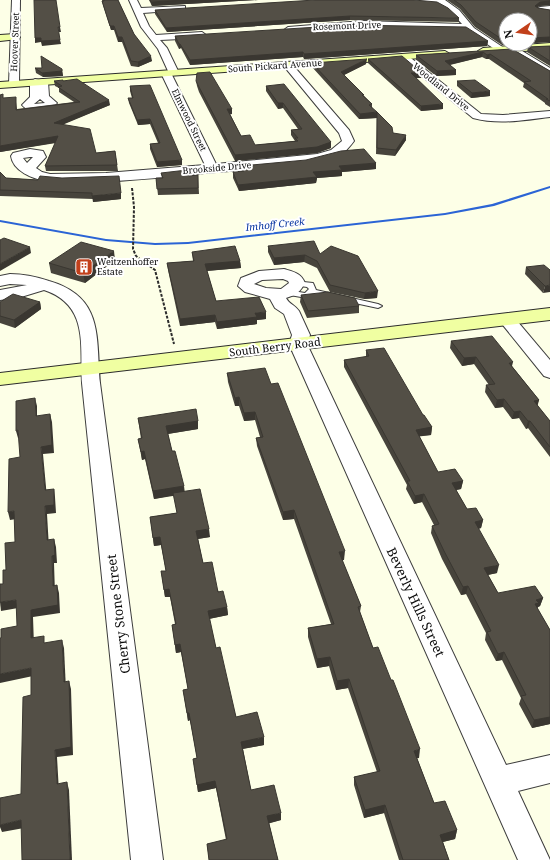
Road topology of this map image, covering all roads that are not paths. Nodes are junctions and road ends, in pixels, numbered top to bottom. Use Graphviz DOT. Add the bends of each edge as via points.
graph roads {
  1 [pos="133,0"];
  2 [pos="406,0"];
  3 [pos="16,1"];
  4 [pos="441,1"];
  5 [pos="5,3"];
  6 [pos="192,8"];
  7 [pos="550,8"];
  8 [pos="138,11"];
  9 [pos="550,11"];
  10 [pos="468,27"];
  11 [pos="276,30"];
  12 [pos="208,35"];
  13 [pos="15,37"];
  14 [pos="0,38"];
  15 [pos="154,38"];
  16 [pos="550,46"];
  17 [pos="498,47"];
  18 [pos="538,47"];
  19 [pos="498,50"];
  20 [pos="472,52"];
  21 [pos="519,52"];
  22 [pos="457,53"];
  23 [pos="404,57"];
  24 [pos="288,65"];
  25 [pos="550,72"];
  26 [pos="170,73"];
  27 [pos="14,84"];
  28 [pos="0,85"];
  29 [pos="550,114"];
  30 [pos="212,168"];
  31 [pos="31,170"];
  32 [pos="0,281"];
  33 [pos="43,285"];
  34 [pos="311,290"];
  35 [pos="285,293"];
  36 [pos="0,295"];
  37 [pos="378,306"];
  38 [pos="550,314"];
  39 [pos="506,320"];
  40 [pos="298,344"];
  41 [pos="89,368"];
  42 [pos="550,372"];
  43 [pos="0,379"];
  44 [pos="550,769"];
  45 [pos="499,781"];
  46 [pos="147,860"];
  47 [pos="534,860"];
  1 -- 8 [label="street, Elmwood Street"];
  2 -- 4 [label="street"];
  3 -- 5 [label="street"];
  3 -- 13 [label="street, Hoover Street"];
  4 -- 10 [label="street" via="456,12"];
  6 -- 8 [label="street"];
  7 -- 9 [label="street" via="540,9"];
  8 -- 15 [label="street, Elmwood Street" via="145,27"];
  10 -- 11 [label="street, Rosemont Drive" via="362,24"];
  10 -- 17 [label="street"];
  12 -- 15 [label="street"];
  13 -- 14 [label="street"];
  13 -- 27 [label="street, Hoover Street"];
  15 -- 26 [label="street, Elmwood Street" via="166,55"];
  16 -- 18 [label="street"];
  19 -- 20 [label="street"];
  21 -- 25 [label="street"];
  22 -- 23 [label="street, South Pickard Avenue"];
  23 -- 24 [label="street, South Pickard Avenue"];
  23 -- 29 [label="street, Woodland Drive" via="477,116 498,118"];
  24 -- 26 [label="street, South Pickard Avenue"];
  24 -- 30 [label="street, Brookside Drive" via="345,132 348,141 346,144 334,154 319,158"];
  26 -- 27 [label="street, South Pickard Avenue"];
  26 -- 30 [label="street, Elmwood Street"];
  27 -- 28 [label="street, South Pickard Avenue"];
  30 -- 31 [label="street, Brookside Drive" via="130,176 56,178 40,176"];
  32 -- 33 [label="street, Cherry Stone Street" via="18,279"];
  33 -- 36 [label="street"];
  33 -- 41 [label="street, Cherry Stone Street" via="61,290 78,304 87,328"];
  34 -- 35 [label="lane" via="307,295"];
  34 -- 35 [label="lane" via="313,289 310,285"];
  34 -- 37 [label="lane"];
  35 -- 40 [label="street" via="276,311 286,337"];
  38 -- 39 [label="street, South Berry Road"];
  39 -- 40 [label="street, South Berry Road"];
  39 -- 42 [label="street"];
  40 -- 41 [label="street, South Berry Road"];
  40 -- 45 [label="street, Beverly Hills Street"];
  41 -- 43 [label="street, South Berry Road"];
  41 -- 46 [label="street, Cherry Stone Street"];
  44 -- 45 [label="street"];
  45 -- 47 [label="street, Beverly Hills Street"];
}
